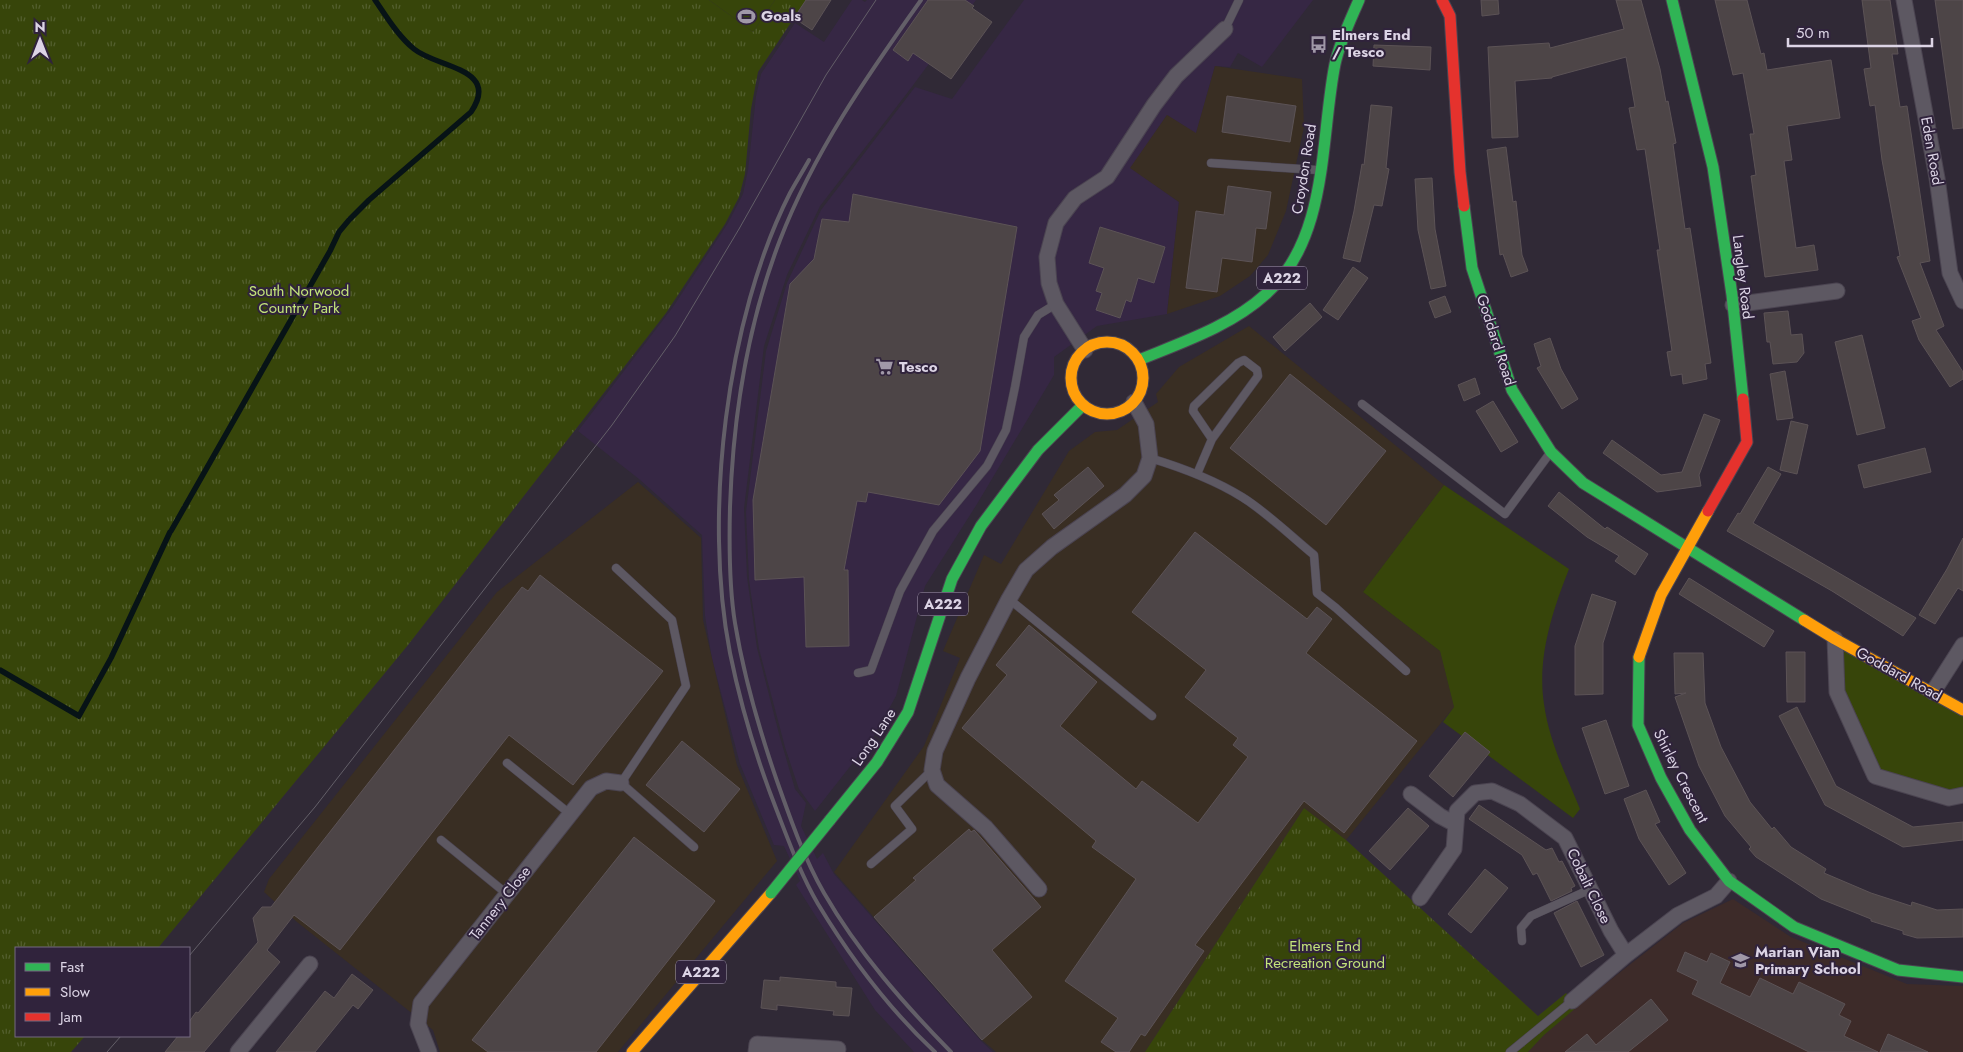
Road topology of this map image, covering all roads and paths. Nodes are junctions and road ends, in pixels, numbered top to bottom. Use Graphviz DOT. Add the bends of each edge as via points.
graph roads {
  1 [pos="1239,0"];
  2 [pos="1359,0"];
  3 [pos="1371,0"];
  4 [pos="1442,0"];
  5 [pos="1672,0"];
  6 [pos="1904,0"];
  7 [pos="1353,14"];
  8 [pos="1226,29"];
  9 [pos="1211,163"];
  10 [pos="1322,170"];
  11 [pos="1837,291"];
  12 [pos="1963,301"];
  13 [pos="1056,304"];
  14 [pos="1733,305"];
  15 [pos="1084,350"];
  16 [pos="1139,360"];
  17 [pos="1134,402"];
  18 [pos="1362,404"];
  19 [pos="1083,405"];
  20 [pos="1212,439"];
  21 [pos="1551,452"];
  22 [pos="1150,458"];
  23 [pos="1197,474"];
  24 [pos="1689,548"];
  25 [pos="616,568"];
  26 [pos="1009,598"];
  27 [pos="1835,639"];
  28 [pos="1963,645"];
  29 [pos="1406,671"];
  30 [pos="858,673"];
  31 [pos="1933,692"];
  32 [pos="1963,710"];
  33 [pos="1152,716"];
  34 [pos="507,763"];
  35 [pos="932,770"];
  36 [pos="620,783"];
  37 [pos="1411,794"];
  38 [pos="1963,795"];
  39 [pos="570,814"];
  40 [pos="1455,824"];
  41 [pos="441,840"];
  42 [pos="694,847"];
  43 [pos="871,864"];
  44 [pos="1729,882"];
  45 [pos="1039,890"];
  46 [pos="1591,890"];
  47 [pos="507,894"];
  48 [pos="1420,898"];
  49 [pos="1522,941"];
  50 [pos="1626,954"];
  51 [pos="310,964"];
  52 [pos="1963,977"];
  53 [pos="1572,1001"];
  54 [pos="838,1049"];
  55 [pos="238,1052"];
  56 [pos="428,1052"];
  57 [pos="632,1052"];
  58 [pos="756,1052"];
  59 [pos="1510,1052"];
  1 -- 8 [label="lane"];
  2 -- 7 [label="street, Croydon Road / A222"];
  3 -- 7 [label="street"];
  4 -- 21 [label="street, Goddard Road" via="1450,16 1460,172 1472,268 1512,390"];
  5 -- 14 [label="street, Langley Road" via="1713,167"];
  6 -- 12 [label="street, Eden Road" via="1937,178 1950,273"];
  7 -- 10 [label="street, Croydon Road / A222" via="1335,63"];
  8 -- 13 [label="street" via="1176,76 1107,177 1075,198 1056,223 1047,257 1049,283"];
  9 -- 10 [label="lane"];
  10 -- 16 [label="street, Croydon Road / A222" via="1309,227 1281,281 1252,306"];
  11 -- 14 [label="street"];
  13 -- 15 [label="street"];
  13 -- 30 [label="lane" via="1038,315 1024,337 1006,430 987,466 933,531 900,591 871,670"];
  14 -- 24 [label="street, Langley Road" via="1747,442"];
  15 -- 16 [label="street" via="1095,344 1113,342 1125,347"];
  15 -- 19 [label="street" via="1073,367 1071,379"];
  16 -- 17 [label="street" via="1143,381"];
  17 -- 19 [label="street" via="1124,410 1107,414"];
  17 -- 22 [label="street" via="1146,424"];
  18 -- 21 [label="lane" via="1505,514"];
  19 -- 57 [label="street, Long Lane / A222, bridge" via="1038,450 981,526 952,579 908,712 877,762 771,893"];
  20 -- 20 [label="lane" via="1258,376 1257,370 1244,360 1194,406 1193,411"];
  20 -- 23 [label="lane"];
  21 -- 24 [label="street, Goddard Road" via="1583,483"];
  22 -- 23 [label="lane"];
  22 -- 26 [label="street" via="1144,476 1126,495 1052,547 1026,570"];
  23 -- 29 [label="lane" via="1244,498 1314,555 1317,593"];
  24 -- 27 [label="street, Goddard Road"];
  24 -- 44 [label="street, Shirley Crescent" via="1661,595 1639,654 1638,725 1661,778 1690,830"];
  25 -- 36 [label="lane" via="672,620 686,686"];
  26 -- 33 [label="lane"];
  26 -- 35 [label="street" via="935,751"];
  27 -- 31 [label="street, Goddard Road"];
  27 -- 38 [label="street, Goddard Road" via="1837,692 1875,776 1949,798"];
  28 -- 31 [label="street"];
  31 -- 32 [label="street, Goddard Road"];
  34 -- 39 [label="lane"];
  35 -- 43 [label="lane" via="894,806 912,829"];
  35 -- 45 [label="street" via="937,785 986,828"];
  36 -- 39 [label="street, Tannery Close" via="606,781 591,788"];
  36 -- 42 [label="lane"];
  37 -- 40 [label="street"];
  39 -- 47 [label="street, Tannery Close"];
  40 -- 46 [label="street, Cobalt Close" via="1457,811 1475,793 1492,791 1520,804 1565,838"];
  40 -- 48 [label="street, Cobalt Close" via="1454,849"];
  41 -- 47 [label="lane"];
  44 -- 50 [label="street" via="1716,896 1678,915"];
  44 -- 52 [label="street, Shirley Crescent" via="1794,927 1898,970"];
  46 -- 49 [label="lane" via="1530,916 1521,928"];
  46 -- 50 [label="street, Cobalt Close" via="1611,932"];
  47 -- 56 [label="street, Tannery Close" via="421,1003 418,1024"];
  50 -- 53 [label="street"];
  51 -- 55 [label="street"];
  53 -- 59 [label="lane"];
  54 -- 58 [label="street" via="757,1044"];
}
